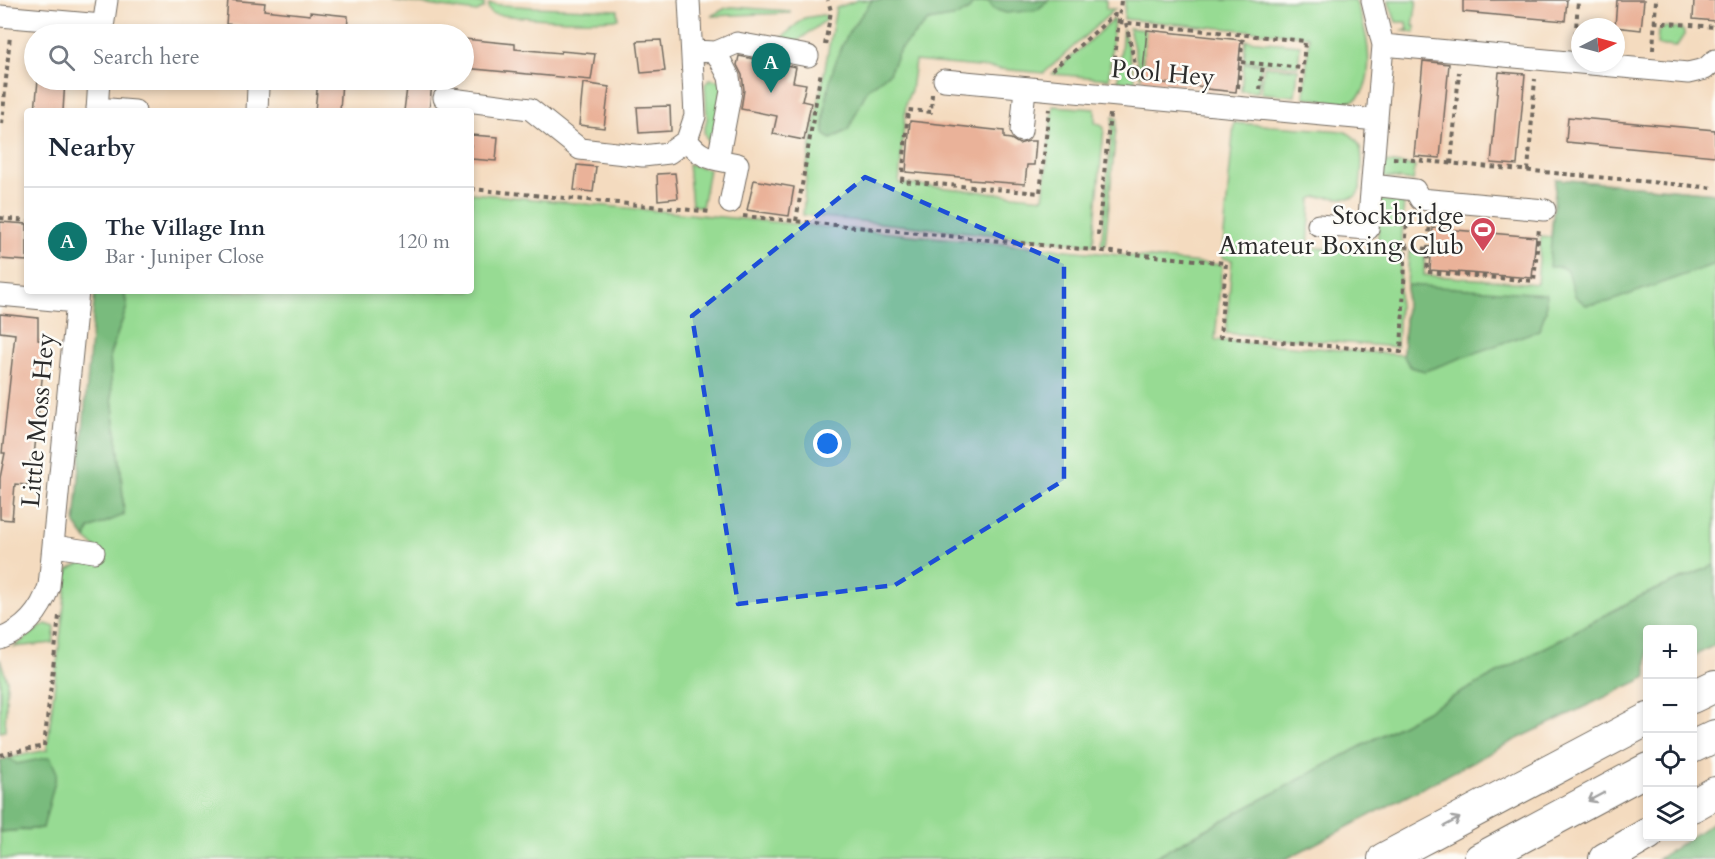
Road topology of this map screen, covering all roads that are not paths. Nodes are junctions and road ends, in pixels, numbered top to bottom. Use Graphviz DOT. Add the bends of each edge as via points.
graph roads {
  1 [pos="107,0"];
  2 [pos="689,0"];
  3 [pos="1372,0"];
  4 [pos="6,16"];
  5 [pos="61,24"];
  6 [pos="103,24"];
  7 [pos="1383,45"];
  8 [pos="692,51"];
  9 [pos="716,52"];
  10 [pos="818,56"];
  11 [pos="1715,60"];
  12 [pos="944,80"];
  13 [pos="1040,89"];
  14 [pos="98,90"];
  15 [pos="258,90"];
  16 [pos="444,98"];
  17 [pos="97,108"];
  18 [pos="256,108"];
  19 [pos="1377,120"];
  20 [pos="1021,131"];
  21 [pos="687,140"];
  22 [pos="718,160"];
  23 [pos="1371,185"];
  24 [pos="1542,209"];
  25 [pos="729,210"];
  26 [pos="1318,225"];
  27 [pos="0,295"];
  28 [pos="77,297"];
  29 [pos="54,546"];
  30 [pos="94,552"];
  31 [pos="0,639"];
  32 [pos="1715,686"];
  33 [pos="1697,695"];
  34 [pos="1643,721"];
  35 [pos="1715,736"];
  36 [pos="1697,745"];
  37 [pos="1643,771"];
  38 [pos="1715,793"];
  39 [pos="1697,803"];
  40 [pos="1643,836"];
  41 [pos="1387,856"];
  42 [pos="1480,859"];
  43 [pos="1605,859"];
  1 -- 6 [label="street"];
  2 -- 8 [label="street"];
  3 -- 7 [label="street"];
  4 -- 5 [label="street"];
  7 -- 11 [label="street" via="1688,73 1705,69"];
  7 -- 19 [label="street"];
  8 -- 9 [label="street"];
  8 -- 21 [label="street" via="695,116"];
  9 -- 10 [label="street" via="738,44"];
  9 -- 22 [label="street" via="729,77 731,91"];
  12 -- 13 [label="street, Pool Hey"];
  13 -- 19 [label="street, Pool Hey"];
  13 -- 20 [label="street"];
  14 -- 17 [label="street"];
  15 -- 18 [label="street"];
  16 -- 21 [label="street" via="530,109 580,148 643,156 669,153"];
  19 -- 23 [label="street"];
  21 -- 22 [label="street" via="701,155"];
  22 -- 25 [label="street" via="738,164"];
  23 -- 24 [label="street" via="1415,190 1420,199"];
  23 -- 26 [label="street" via="1368,229"];
  27 -- 28 [label="street"];
  28 -- 29 [label="street, Little Moss Hey"];
  29 -- 30 [label="street"];
  29 -- 31 [label="street, Little Moss Hey" via="46,597 36,614 12,635"];
  32 -- 33 [label="highway"];
  41 -- 34 [label="highway, one-way"];
  35 -- 36 [label="highway"];
  37 -- 42 [label="highway, one-way"];
  38 -- 39 [label="highway"];
  40 -- 43 [label="highway"];
}
